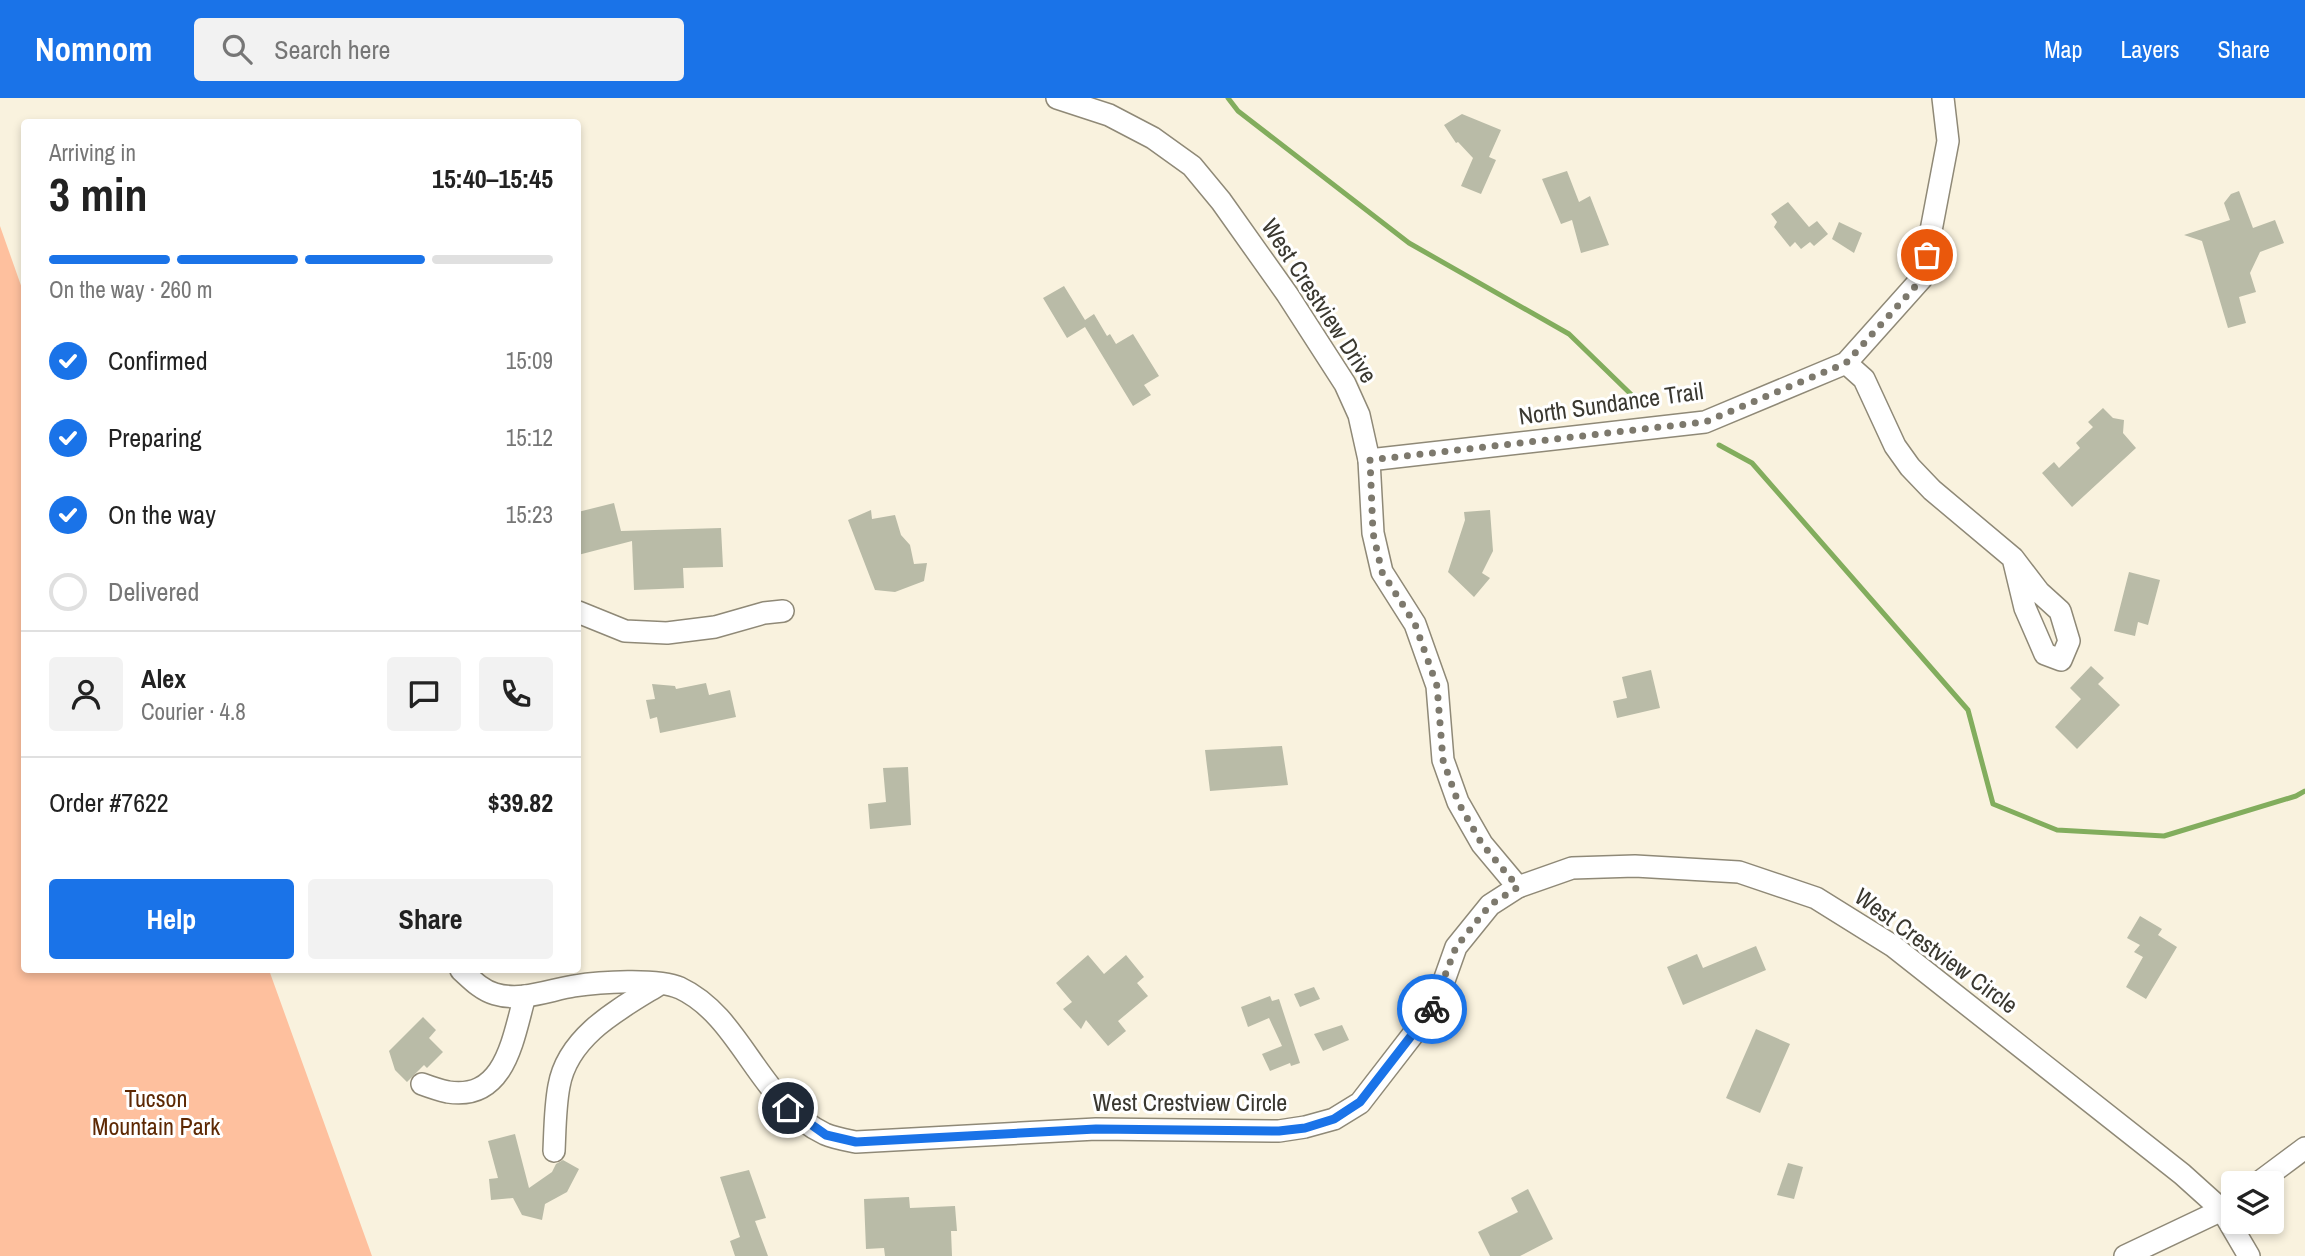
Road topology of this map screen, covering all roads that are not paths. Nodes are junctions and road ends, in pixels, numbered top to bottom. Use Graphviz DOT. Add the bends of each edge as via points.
graph roads {
  1 [pos="1057,98"];
  2 [pos="1943,98"];
  3 [pos="1846,363"];
  4 [pos="1370,460"];
  5 [pos="2013,558"];
  6 [pos="783,611"];
  7 [pos="584,621"];
  8 [pos="1518,887"];
  9 [pos="464,973"];
  10 [pos="660,984"];
  11 [pos="526,996"];
  12 [pos="422,1084"];
  13 [pos="2305,1148"];
  14 [pos="554,1151"];
  15 [pos="2274,1171"];
  16 [pos="2221,1201"];
  17 [pos="2221,1209"];
  18 [pos="2240,1234"];
  19 [pos="2125,1256"];
  20 [pos="2249,1256"];
  1 -- 4 [label="street, West Crestview Drive" via="1109,115 1192,166 1222,201 1345,384 1359,415"];
  2 -- 3 [label="street, North Sundance Trail" via="1948,141 1923,278"];
  3 -- 4 [label="street, North Sundance Trail" via="1705,422"];
  3 -- 5 [label="street" via="1864,379 1895,446 1910,467"];
  4 -- 8 [label="street, West Crestview Drive" via="1373,533 1382,572 1415,624 1437,686 1443,760 1458,802 1482,844"];
  6 -- 7 [label="street" via="667,633 625,631"];
  8 -- 10 [label="street, West Crestview Circle" via="1490,905 1456,947 1435,1006 1360,1102 1334,1119 1279,1131 1096,1129 856,1142 826,1135 771,1091 725,1027 699,1000 678,987"];
  8 -- 16 [label="street, West Crestview Circle" via="1572,868 1635,866 1739,872 1816,898 1893,947"];
  9 -- 11 [label="street, West Crestview Circle" via="495,995"];
  10 -- 11 [label="street, West Crestview Circle" via="612,982"];
  10 -- 14 [label="street" via="605,1019 568,1060 559,1085"];
  11 -- 12 [label="street" via="500,1071 487,1086 450,1092"];
  13 -- 15 [label="street"];
  17 -- 19 [label="street"];
  18 -- 20 [label="street, West Crestview Circle"];
}
